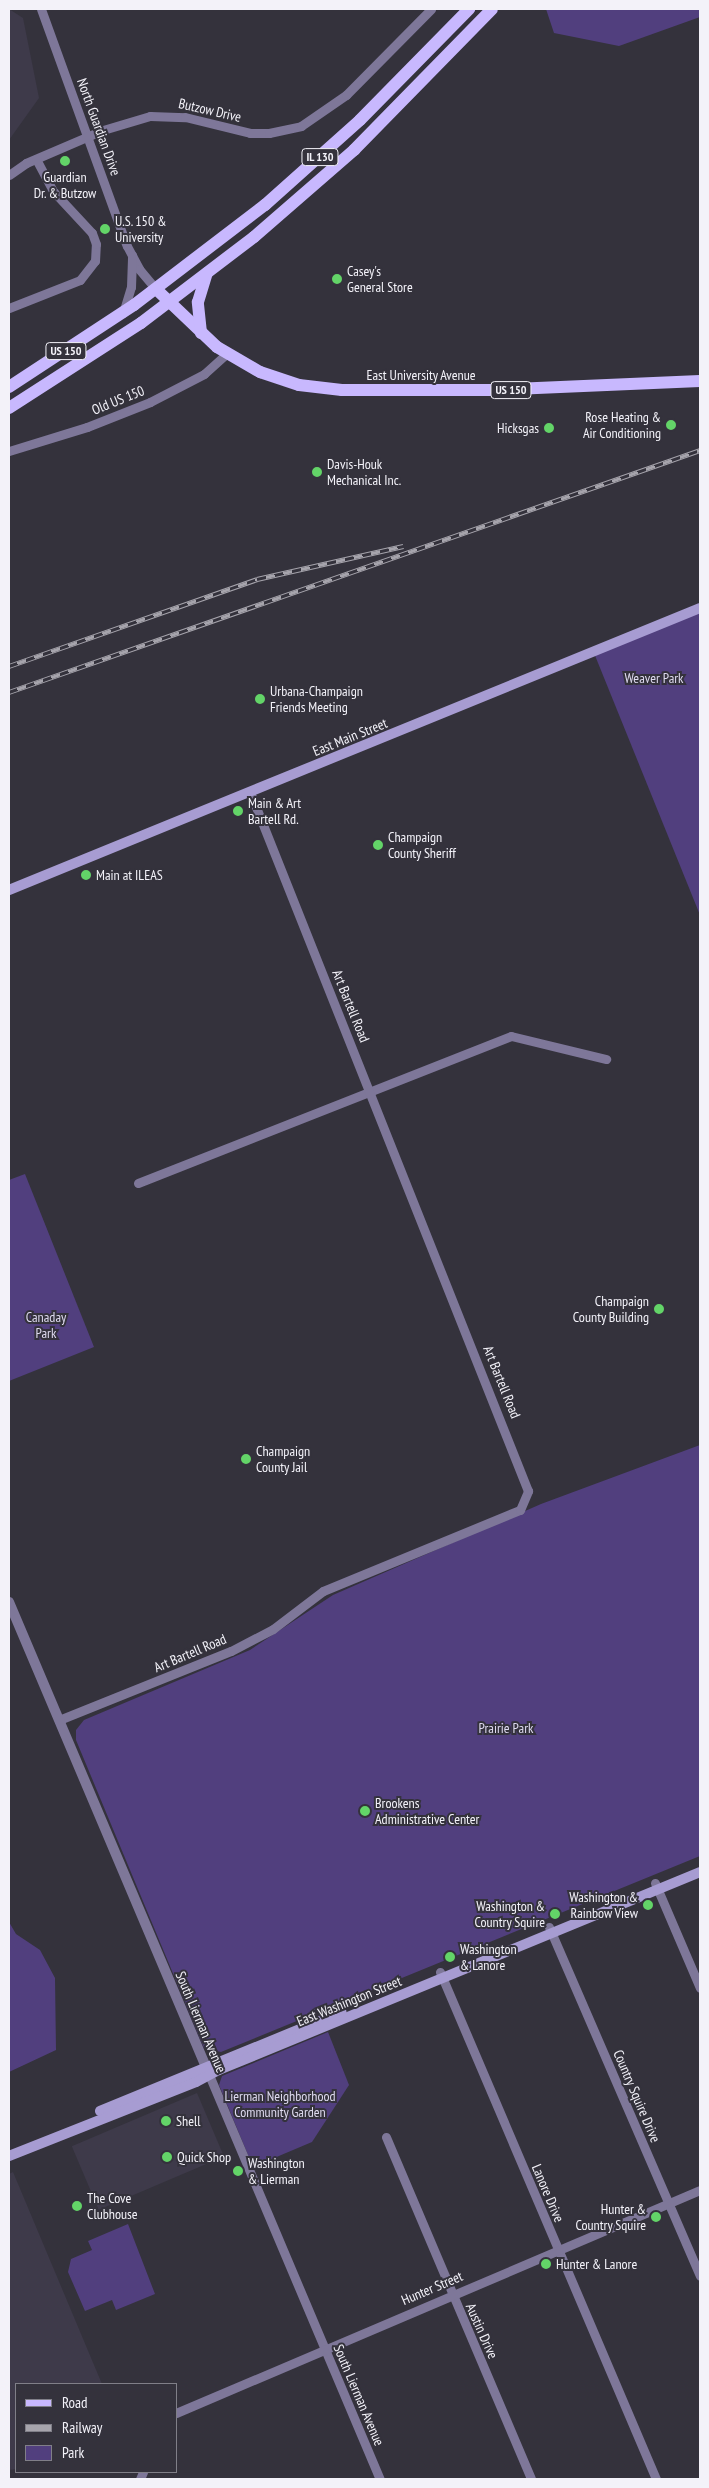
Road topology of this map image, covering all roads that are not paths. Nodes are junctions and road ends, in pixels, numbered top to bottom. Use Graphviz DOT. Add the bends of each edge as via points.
graph roads {
  1 [pos="41,9"];
  2 [pos="431,9"];
  3 [pos="469,9"];
  4 [pos="492,9"];
  5 [pos="88,137"];
  6 [pos="36,159"];
  7 [pos="9,175"];
  8 [pos="132,255"];
  9 [pos="207,273"];
  10 [pos="156,289"];
  11 [pos="168,303"];
  12 [pos="9,308"];
  13 [pos="123,313"];
  14 [pos="201,333"];
  15 [pos="227,353"];
  16 [pos="700,381"];
  17 [pos="9,387"];
  18 [pos="9,408"];
  19 [pos="9,451"];
  20 [pos="700,608"];
  21 [pos="250,792"];
  22 [pos="9,890"];
  23 [pos="606,1058"];
  24 [pos="371,1092"];
  25 [pos="138,1183"];
  26 [pos="9,1602"];
  27 [pos="59,1720"];
  28 [pos="700,1865"];
  29 [pos="700,1872"];
  30 [pos="656,1886"];
  31 [pos="550,1930"];
  32 [pos="441,1975"];
  33 [pos="700,1988"];
  34 [pos="207,2071"];
  35 [pos="386,2137"];
  36 [pos="9,2148"];
  37 [pos="9,2156"];
  38 [pos="700,2190"];
  39 [pos="668,2204"];
  40 [pos="557,2250"];
  41 [pos="700,2276"];
  42 [pos="451,2295"];
  43 [pos="324,2348"];
  44 [pos="178,2412"];
  45 [pos="380,2479"];
  46 [pos="531,2479"];
  47 [pos="656,2479"];
  1 -- 5 [label="street, North Guardian Drive"];
  2 -- 5 [label="street, Butzow Drive" via="346,95 301,126 269,133 250,133 170,115 133,120"];
  3 -- 10 [label="main road, IL 130" via="315,162"];
  4 -- 9 [label="main road, IL 130" via="354,150"];
  5 -- 6 [label="street, Butzow Drive"];
  5 -- 8 [label="street, North Guardian Drive"];
  6 -- 7 [label="street, Butzow Drive"];
  6 -- 12 [label="street" via="53,191 92,233 96,244 95,261 80,280"];
  8 -- 10 [label="street, North Guardian Drive"];
  8 -- 13 [label="street, North Guardian Drive" via="131,287"];
  9 -- 11 [label="main road"];
  9 -- 14 [label="main road" via="198,302"];
  10 -- 11 [label="main road, East University Avenue / US 150"];
  10 -- 13 [label="main road, US 150"];
  11 -- 14 [label="main road, East University Avenue / US 150"];
  11 -- 18 [label="main road, US 150"];
  13 -- 17 [label="main road, US 150"];
  14 -- 15 [label="main road, East University Avenue / US 150"];
  15 -- 16 [label="main road, East University Avenue / US 150" via="278,379 342,390 563,389"];
  15 -- 19 [label="street, Old US 150" via="204,374 145,404 87,427"];
  20 -- 21 [label="main road, East Main Street"];
  21 -- 22 [label="main road, East Main Street"];
  21 -- 24 [label="street, Art Bartell Road"];
  23 -- 24 [label="street" via="511,1036"];
  24 -- 25 [label="street"];
  24 -- 27 [label="street, Art Bartell Road" via="527,1484 524,1506 505,1517 323,1591 273,1629 231,1651"];
  26 -- 27 [label="street, South Lierman Avenue"];
  27 -- 34 [label="street, South Lierman Avenue"];
  28 -- 30 [label="main road, East Washington Street"];
  29 -- 30 [label="main road, East Washington Street"];
  30 -- 31 [label="main road, East Washington Street"];
  30 -- 33 [label="street"];
  31 -- 32 [label="main road, East Washington Street"];
  31 -- 39 [label="street, Country Squire Drive"];
  32 -- 34 [label="main road, East Washington Street"];
  32 -- 40 [label="street, Lanore Drive"];
  34 -- 36 [label="main road, East Washington Street"];
  34 -- 37 [label="main road, East Washington Street"];
  34 -- 43 [label="street, South Lierman Avenue"];
  35 -- 42 [label="street, Austin Drive"];
  38 -- 39 [label="street, Hunter Street"];
  39 -- 40 [label="street, Hunter Street"];
  39 -- 41 [label="street, Country Squire Drive"];
  40 -- 42 [label="street, Hunter Street"];
  40 -- 47 [label="street, Lanore Drive"];
  42 -- 43 [label="street, Hunter Street"];
  42 -- 46 [label="street, Austin Drive"];
  43 -- 44 [label="street, Hunter Street"];
  43 -- 45 [label="street, South Lierman Avenue"];
}
